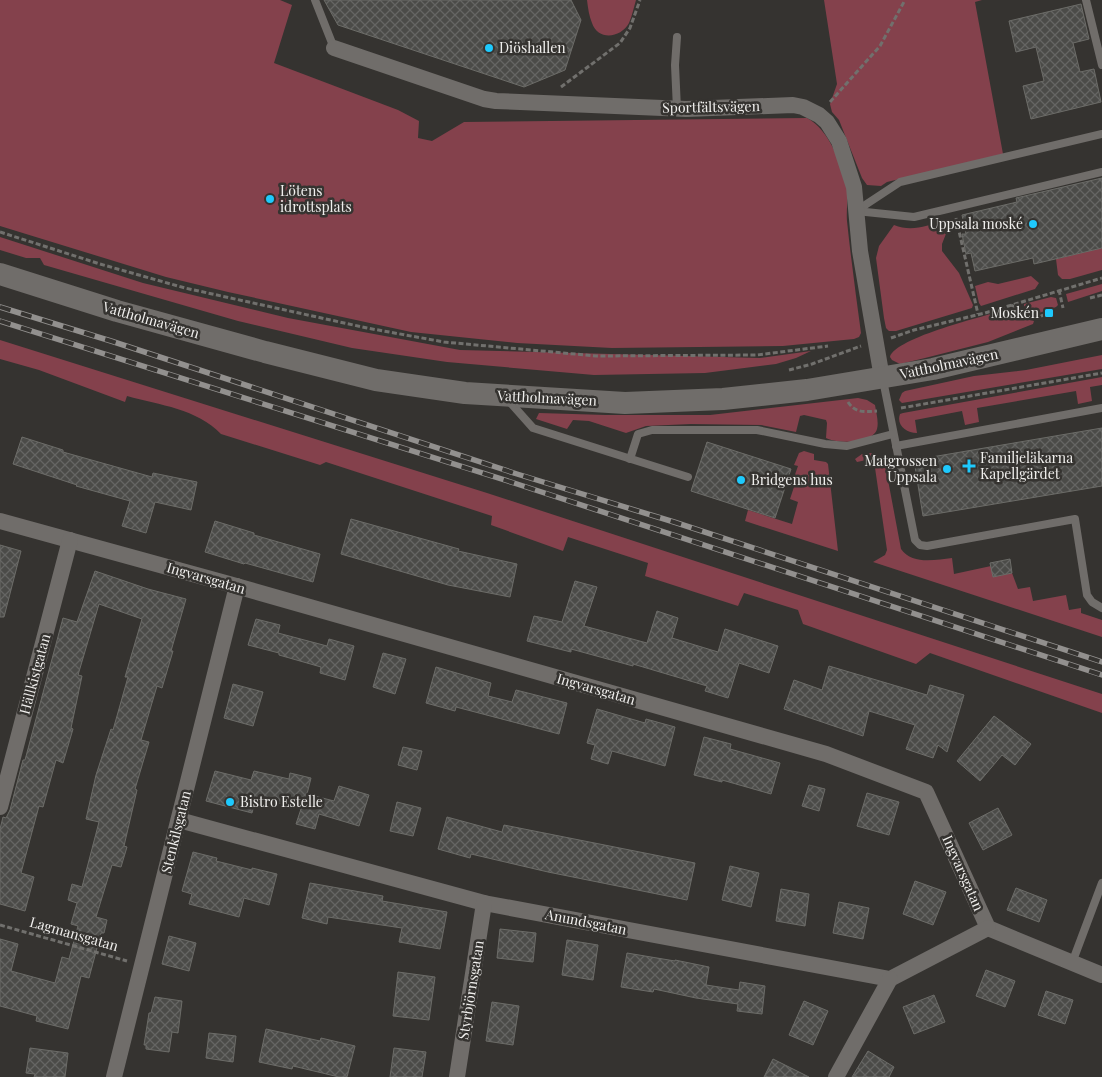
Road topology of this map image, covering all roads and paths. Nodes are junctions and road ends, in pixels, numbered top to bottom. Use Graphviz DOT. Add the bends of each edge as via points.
graph roads {
  1 [pos="315,0"];
  2 [pos="640,0"];
  3 [pos="905,0"];
  4 [pos="1086,0"];
  5 [pos="677,37"];
  6 [pos="334,48"];
  7 [pos="1102,65"];
  8 [pos="533,102"];
  9 [pos="677,109"];
  10 [pos="819,115"];
  11 [pos="1102,134"];
  12 [pos="1102,172"];
  13 [pos="954,208"];
  14 [pos="856,211"];
  15 [pos="0,232"];
  16 [pos="0,274"];
  17 [pos="1102,278"];
  18 [pos="1059,290"];
  19 [pos="1102,295"];
  20 [pos="1090,298"];
  21 [pos="1011,305"];
  22 [pos="1063,308"];
  23 [pos="978,314"];
  24 [pos="1044,315"];
  25 [pos="1102,329"];
  26 [pos="876,342"];
  27 [pos="828,346"];
  28 [pos="788,370"];
  29 [pos="1102,373"];
  30 [pos="882,378"];
  31 [pos="503,396"];
  32 [pos="848,404"];
  33 [pos="1102,408"];
  34 [pos="895,409"];
  35 [pos="882,411"];
  36 [pos="893,434"];
  37 [pos="896,446"];
  38 [pos="630,458"];
  39 [pos="688,477"];
  40 [pos="0,521"];
  41 [pos="70,540"];
  42 [pos="237,586"];
  43 [pos="1102,608"];
  44 [pos="0,808"];
  45 [pos="179,820"];
  46 [pos="1102,883"];
  47 [pos="1100,894"];
  48 [pos="484,903"];
  49 [pos="0,925"];
  50 [pos="988,928"];
  51 [pos="1072,962"];
  52 [pos="142,965"];
  53 [pos="1102,975"];
  54 [pos="890,979"];
  55 [pos="114,1077"];
  56 [pos="457,1077"];
  57 [pos="836,1077"];
  1 -- 6 [label="lane"];
  2 -- 8 [label="path" via="630,28 620,43 556,90"];
  3 -- 10 [label="path" via="880,46"];
  4 -- 7 [label="lane"];
  5 -- 9 [label="lane"];
  6 -- 8 [label="street, Sportfältsvägen" via="484,99"];
  8 -- 9 [label="street, Sportfältsvägen"];
  9 -- 10 [label="street, Sportfältsvägen" via="793,105"];
  10 -- 14 [label="street, Sportfältsvägen" via="839,141 854,187"];
  11 -- 14 [label="lane" via="900,182"];
  12 -- 13 [label="lane"];
  13 -- 14 [label="lane" via="914,217"];
  13 -- 23 [label="path"];
  14 -- 26 [label="street, Sportfältsvägen"];
  15 -- 27 [label="path" via="186,288 444,342 596,356 757,355"];
  16 -- 31 [label="main road, Vattholmavägen" via="126,314 376,380"];
  17 -- 18 [label="path"];
  18 -- 21 [label="path"];
  18 -- 22 [label="path"];
  19 -- 20 [label="path"];
  21 -- 23 [label="path"];
  21 -- 24 [label="path" via="1038,317"];
  23 -- 26 [label="path"];
  25 -- 30 [label="main road, Vattholmavägen" via="933,370"];
  26 -- 28 [label="path"];
  26 -- 30 [label="street, Sportfältsvägen"];
  29 -- 34 [label="path"];
  30 -- 31 [label="main road, Vattholmavägen" via="723,399 625,403"];
  30 -- 36 [label="lane"];
  31 -- 38 [label="lane" via="533,428"];
  32 -- 35 [label="path" via="862,412"];
  33 -- 37 [label="lane"];
  36 -- 37 [label="lane"];
  36 -- 38 [label="lane" via="847,446 757,430 652,430 638,434"];
  37 -- 43 [label="lane" via="917,543 927,546 1075,519 1088,595"];
  38 -- 39 [label="lane"];
  40 -- 41 [label="street, Ingvarsgatan"];
  41 -- 42 [label="street, Ingvarsgatan"];
  41 -- 44 [label="street, Hällkistgatan"];
  42 -- 45 [label="street, Stenkilsgatan"];
  42 -- 50 [label="street, Ingvarsgatan" via="826,754 926,792"];
  45 -- 48 [label="street, Anundsgatan"];
  45 -- 52 [label="street, Stenkilsgatan"];
  46 -- 47 [label="lane"];
  47 -- 51 [label="lane"];
  48 -- 54 [label="street, Anundsgatan"];
  48 -- 56 [label="street, Styrbjörnsgatan"];
  49 -- 52 [label="path, Lagmansgatan"];
  50 -- 51 [label="street, Ingvarsgatan"];
  50 -- 54 [label="street"];
  51 -- 53 [label="street, Ingvarsgatan"];
  52 -- 55 [label="street, Stenkilsgatan"];
  54 -- 57 [label="street"];
}
